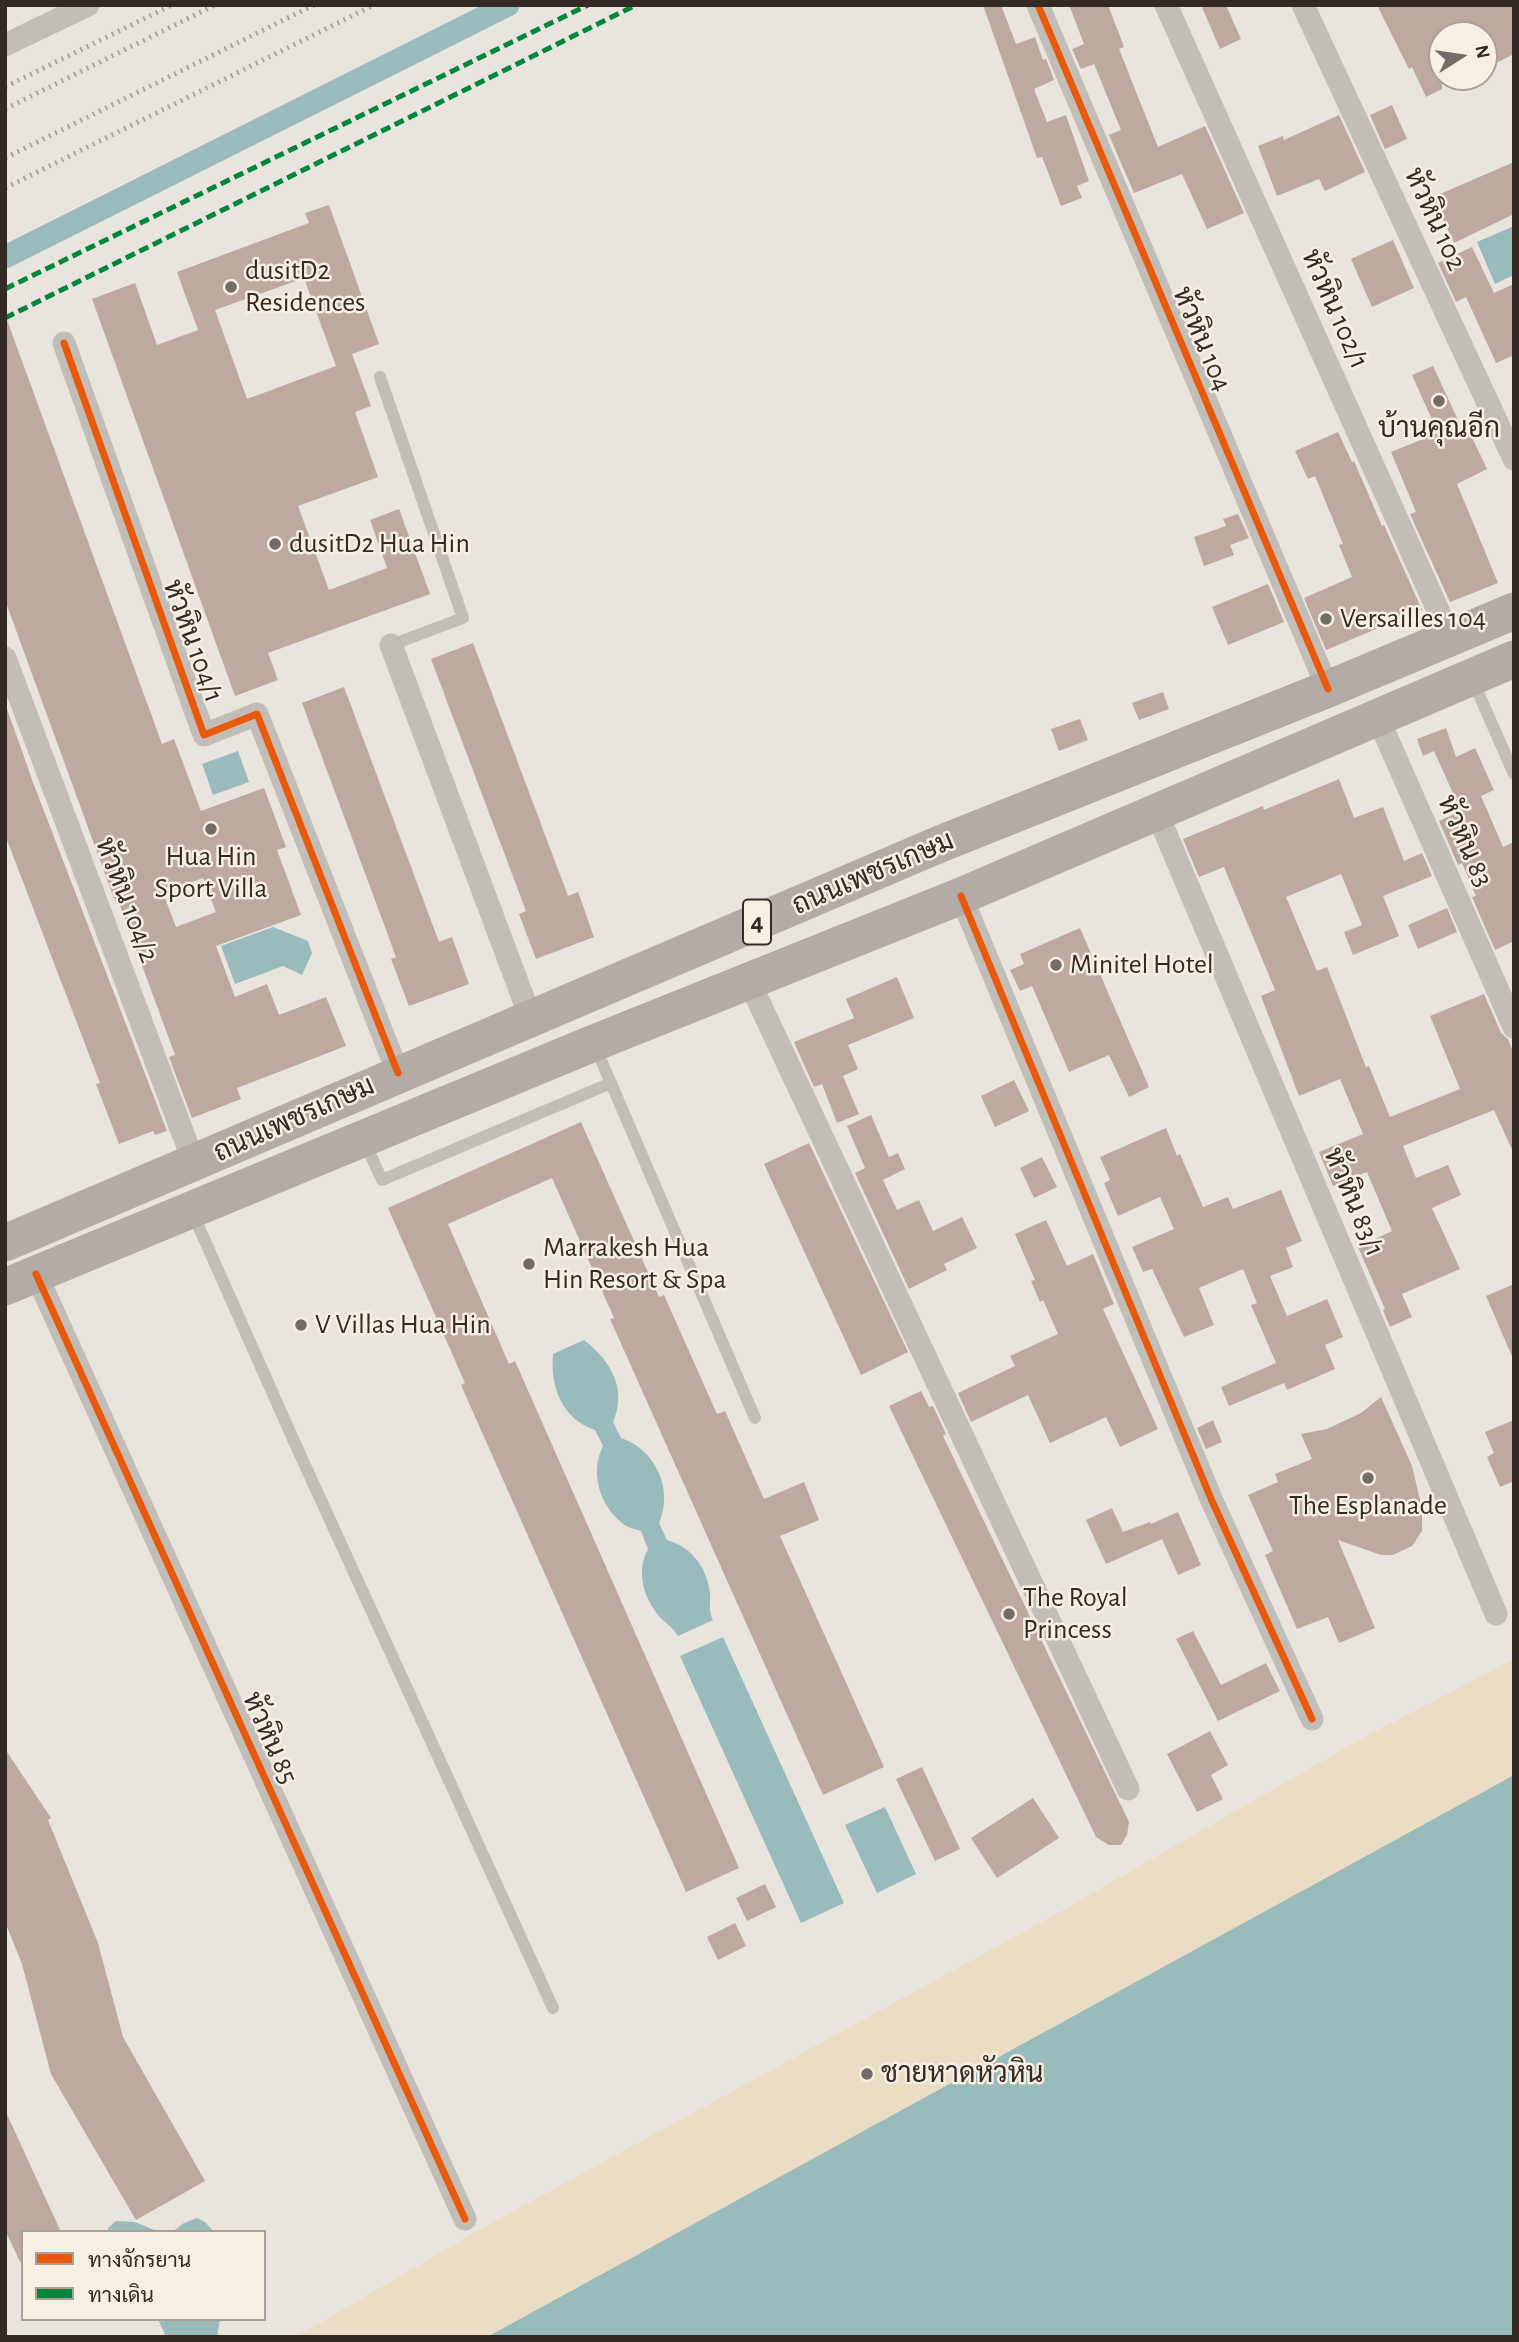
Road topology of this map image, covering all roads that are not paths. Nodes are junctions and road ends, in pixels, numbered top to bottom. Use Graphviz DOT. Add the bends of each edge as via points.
graph roads {
  1 [pos="88,5"];
  2 [pos="1038,5"];
  3 [pos="1166,5"];
  4 [pos="1303,5"];
  5 [pos="5,46"];
  6 [pos="64,343"];
  7 [pos="380,377"];
  8 [pos="1514,458"];
  9 [pos="1514,611"];
  10 [pos="1450,636"];
  11 [pos="391,645"];
  12 [pos="5,658"];
  13 [pos="1514,659"];
  14 [pos="1471,678"];
  15 [pos="1328,689"];
  16 [pos="1378,718"];
  17 [pos="1514,774"];
  18 [pos="1157,813"];
  19 [pos="993,822"];
  20 [pos="940,844"];
  21 [pos="1013,874"];
  22 [pos="961,896"];
  23 [pos="749,981"];
  24 [pos="531,1019"];
  25 [pos="1514,1027"];
  26 [pos="594,1043"];
  27 [pos="398,1073"];
  28 [pos="611,1083"];
  29 [pos="363,1139"];
  30 [pos="194,1163"];
  31 [pos="191,1210"];
  32 [pos="5,1243"];
  33 [pos="21,1280"];
  34 [pos="755,1418"];
  35 [pos="1496,1614"];
  36 [pos="1312,1719"];
  37 [pos="1128,1789"];
  38 [pos="553,2008"];
  39 [pos="465,2219"];
  1 -- 5 [label="street"];
  2 -- 15 [label="street, หัวหิน 104"];
  3 -- 10 [label="street, หัวหิน 102/1"];
  4 -- 8 [label="street, หัวหิน 102"];
  6 -- 27 [label="street, หัวหิน 104/1" via="204,734 257,714"];
  7 -- 11 [label="lane" via="463,618"];
  9 -- 10 [label="main road, ถนนเพชรเกษม / 4"];
  10 -- 15 [label="main road, ถนนเพชรเกษม / 4"];
  11 -- 24 [label="street"];
  12 -- 30 [label="street, หัวหิน 104/2"];
  13 -- 14 [label="main road, ถนนเพชรเกษม / 4"];
  14 -- 16 [label="main road, ถนนเพชรเกษม / 4"];
  14 -- 17 [label="lane"];
  15 -- 19 [label="main road, ถนนเพชรเกษม / 4"];
  16 -- 18 [label="main road, ถนนเพชรเกษม / 4"];
  16 -- 25 [label="street, หัวหิน 83"];
  18 -- 21 [label="main road, ถนนเพชรเกษม / 4"];
  18 -- 35 [label="street, หัวหิน 83/1"];
  19 -- 20 [label="main road, ถนนเพชรเกษม / 4"];
  19 -- 21 [label="main road"];
  20 -- 22 [label="main road"];
  20 -- 24 [label="main road, ถนนเพชรเกษม / 4"];
  21 -- 22 [label="main road, ถนนเพชรเกษม / 4"];
  22 -- 23 [label="main road, ถนนเพชรเกษม / 4"];
  22 -- 36 [label="street" via="1212,1501"];
  23 -- 26 [label="main road, ถนนเพชรเกษม / 4"];
  23 -- 37 [label="street"];
  24 -- 27 [label="main road, ถนนเพชรเกษม / 4"];
  26 -- 28 [label="lane"];
  26 -- 29 [label="main road, ถนนเพชรเกษม / 4"];
  27 -- 30 [label="main road, ถนนเพชรเกษม / 4"];
  28 -- 29 [label="lane" via="382,1180"];
  28 -- 34 [label="lane"];
  29 -- 31 [label="main road, ถนนเพชรเกษม / 4"];
  30 -- 32 [label="main road, ถนนเพชรเกษม / 4"];
  31 -- 33 [label="main road, ถนนเพชรเกษม / 4"];
  31 -- 38 [label="lane"];
  33 -- 39 [label="street, หัวหิน 85"];
}
